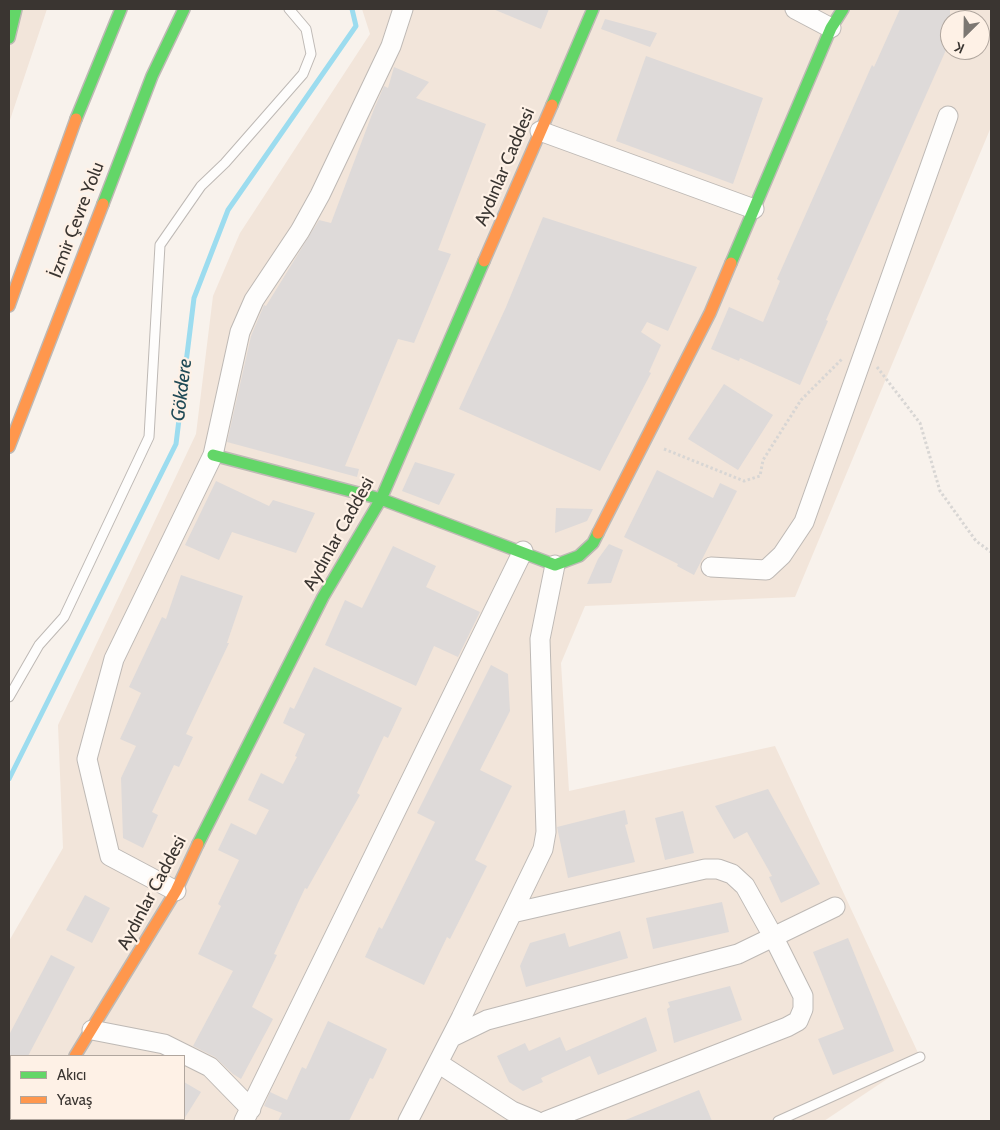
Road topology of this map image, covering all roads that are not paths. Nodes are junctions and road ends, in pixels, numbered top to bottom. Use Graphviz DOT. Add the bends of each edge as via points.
graph roads {
  1 [pos="16,9"];
  2 [pos="121,9"];
  3 [pos="184,9"];
  4 [pos="289,9"];
  5 [pos="403,9"];
  6 [pos="593,9"];
  7 [pos="795,9"];
  8 [pos="842,9"];
  9 [pos="831,28"];
  10 [pos="9,38"];
  11 [pos="948,116"];
  12 [pos="540,131"];
  13 [pos="754,209"];
  14 [pos="9,306"];
  15 [pos="9,447"];
  16 [pos="212,455"];
  17 [pos="381,499"];
  18 [pos="523,551"];
  19 [pos="555,565"];
  20 [pos="711,568"];
  21 [pos="9,697"];
  22 [pos="176,891"];
  23 [pos="835,907"];
  24 [pos="512,914"];
  25 [pos="774,938"];
  26 [pos="92,1030"];
  27 [pos="452,1037"];
  28 [pos="77,1055"];
  29 [pos="920,1057"];
  30 [pos="438,1064"];
  31 [pos="248,1115"];
  32 [pos="408,1121"];
  33 [pos="536,1121"];
  34 [pos="546,1121"];
  35 [pos="778,1121"];
  1 -- 10 [label="main road"];
  2 -- 14 [label="main road, İzmir Çevre Yolu" via="86,92"];
  3 -- 15 [label="main road, İzmir Çevre Yolu" via="152,76"];
  4 -- 21 [label="lane" via="306,29 310,54 303,74 201,186 160,245 149,437 64,617 39,645"];
  5 -- 16 [label="street" via="391,46 320,195 254,300 240,332"];
  6 -- 12 [label="main road, Aydınlar Caddesi"];
  7 -- 9 [label="street"];
  8 -- 9 [label="main road"];
  9 -- 13 [label="main road"];
  11 -- 20 [label="street" via="804,522 782,555 766,570"];
  12 -- 13 [label="street"];
  12 -- 17 [label="main road, Aydınlar Caddesi"];
  13 -- 19 [label="main road" via="710,313 593,542 579,556"];
  16 -- 17 [label="main road"];
  16 -- 22 [label="street" via="114,659 87,759 110,856"];
  17 -- 18 [label="main road"];
  17 -- 22 [label="main road, Aydınlar Caddesi" via="323,597"];
  18 -- 19 [label="main road"];
  18 -- 31 [label="street"];
  19 -- 24 [label="street" via="540,639 546,832 543,849"];
  22 -- 26 [label="main road, Aydınlar Caddesi"];
  23 -- 25 [label="street"];
  24 -- 25 [label="street" via="705,869 718,869 732,874 745,886"];
  24 -- 27 [label="street"];
  25 -- 27 [label="street" via="738,954 487,1020"];
  25 -- 34 [label="street" via="803,996 803,1009 798,1021"];
  26 -- 28 [label="main road, Aydınlar Caddesi"];
  26 -- 31 [label="street" via="164,1044 210,1067"];
  27 -- 30 [label="street"];
  29 -- 35 [label="lane"];
  30 -- 32 [label="street"];
  30 -- 33 [label="street" via="512,1110"];
}
